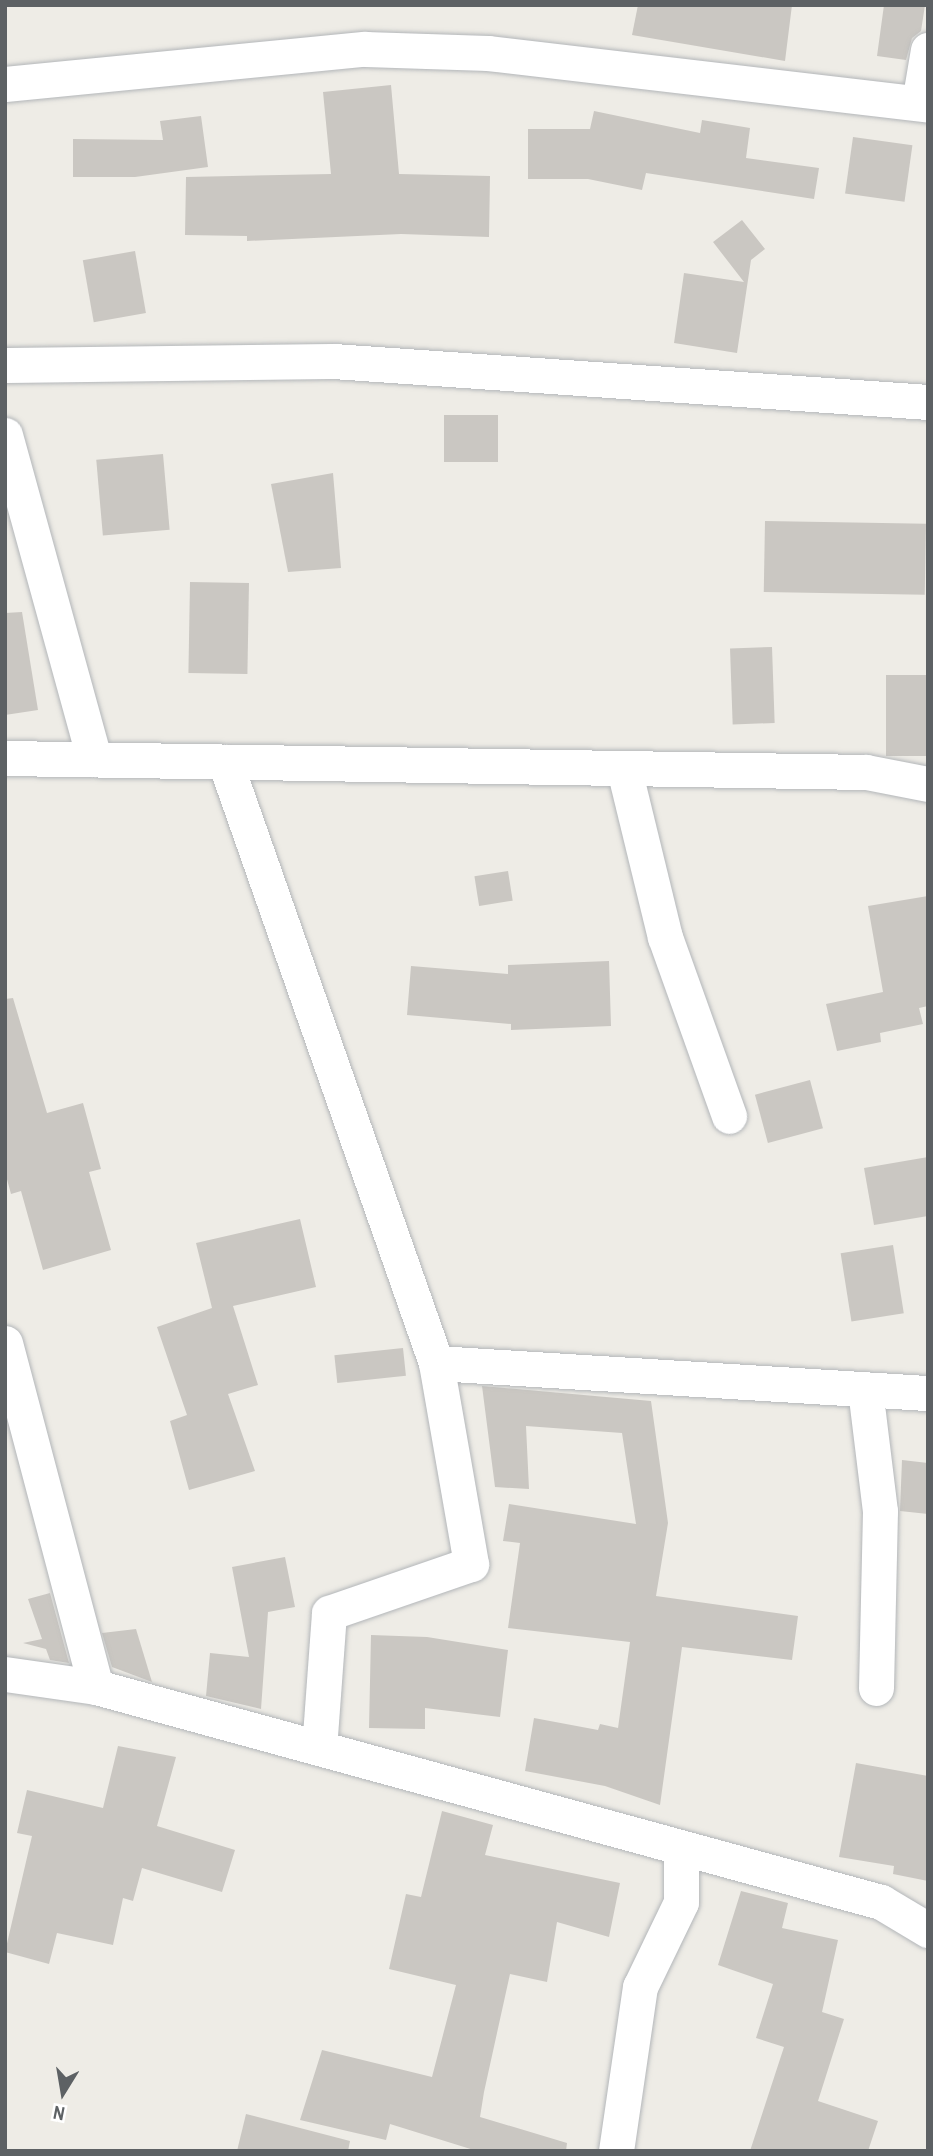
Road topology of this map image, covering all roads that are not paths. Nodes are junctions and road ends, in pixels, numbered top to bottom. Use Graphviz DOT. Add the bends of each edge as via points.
graph roads {
  1 [pos="928,50"];
  2 [pos="5,84"];
  3 [pos="923,104"];
  4 [pos="5,365"];
  5 [pos="928,402"];
  6 [pos="5,435"];
  7 [pos="5,758"];
  8 [pos="94,760"];
  9 [pos="225,762"];
  10 [pos="624,769"];
  11 [pos="928,784"];
  12 [pos="729,1116"];
  13 [pos="5,1343"];
  14 [pos="436,1363"];
  15 [pos="866,1389"];
  16 [pos="928,1393"];
  17 [pos="5,1675"];
  18 [pos="96,1687"];
  19 [pos="876,1688"];
  20 [pos="319,1748"];
  21 [pos="681,1849"];
  22 [pos="928,1930"];
  23 [pos="616,2151"];
  1 -- 3 [label="street"];
  2 -- 3 [label="street" via="365,50 488,53"];
  4 -- 5 [label="street" via="333,361"];
  6 -- 8 [label="street"];
  7 -- 8 [label="street"];
  8 -- 9 [label="street"];
  9 -- 10 [label="street"];
  9 -- 14 [label="street"];
  10 -- 11 [label="street" via="866,772"];
  10 -- 12 [label="street" via="665,937"];
  13 -- 18 [label="street"];
  14 -- 15 [label="street"];
  14 -- 20 [label="street" via="471,1564 328,1613"];
  15 -- 16 [label="street"];
  15 -- 19 [label="street" via="880,1511"];
  17 -- 18 [label="street"];
  18 -- 20 [label="street"];
  20 -- 21 [label="street"];
  21 -- 22 [label="street" via="881,1902"];
  21 -- 23 [label="street" via="681,1902 640,1987"];
}
